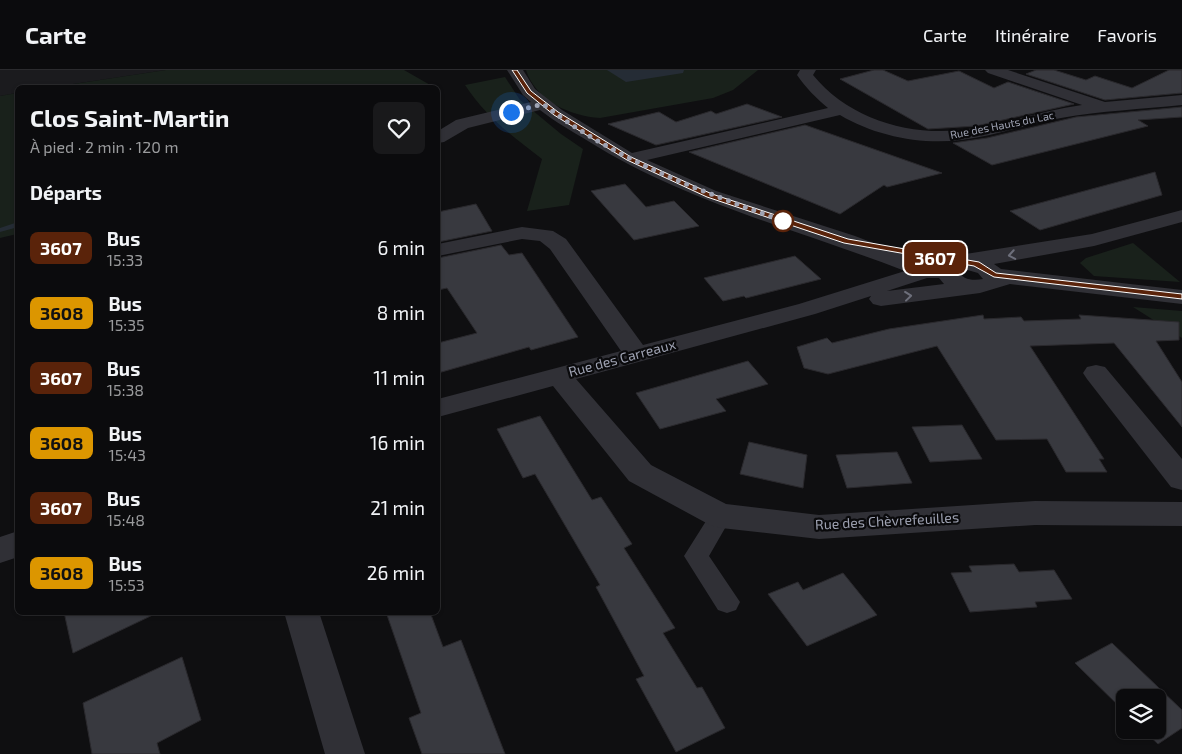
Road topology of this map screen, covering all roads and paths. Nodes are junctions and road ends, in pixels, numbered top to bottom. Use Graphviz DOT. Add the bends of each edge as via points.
graph roads {
  1 [pos="515,70"];
  2 [pos="808,70"];
  3 [pos="993,70"];
  4 [pos="1182,100"];
  5 [pos="543,104"];
  6 [pos="1107,108"];
  7 [pos="841,110"];
  8 [pos="440,137"];
  9 [pos="629,159"];
  10 [pos="1182,216"];
  11 [pos="1094,240"];
  12 [pos="847,241"];
  13 [pos="440,250"];
  14 [pos="882,256"];
  15 [pos="1057,256"];
  16 [pos="971,275"];
  17 [pos="894,281"];
  18 [pos="1093,288"];
  19 [pos="1182,297"];
  20 [pos="807,309"];
  21 [pos="637,354"];
  22 [pos="1096,373"];
  23 [pos="558,375"];
  24 [pos="440,407"];
  25 [pos="1182,479"];
  26 [pos="1182,514"];
  27 [pos="721,516"];
  28 [pos="15,545"];
  29 [pos="0,550"];
  30 [pos="727,602"];
  31 [pos="302,615"];
  32 [pos="345,754"];
  1 -- 5 [label="street" via="529,92"];
  2 -- 7 [label="street, Rue des Hauts du Lac" via="805,75 810,83"];
  3 -- 6 [label="street, Rue des Hauts du Lac"];
  4 -- 6 [label="street, Rue des Hauts du Lac"];
  5 -- 8 [label="street" via="462,124"];
  5 -- 9 [label="street" via="577,129"];
  6 -- 7 [label="street, Rue des Hauts du Lac" via="1047,115 950,136 924,136 893,130"];
  7 -- 9 [label="street"];
  9 -- 12 [label="street" via="709,195"];
  10 -- 11 [label="street, Rue des Carreaux"];
  11 -- 15 [label="street, Rue des Carreaux"];
  11 -- 16 [label="street, Rue des Carreaux, one-way"];
  12 -- 14 [label="street"];
  12 -- 16 [label="street"];
  13 -- 21 [label="street" via="522,233 546,235 558,244"];
  14 -- 16 [label="street"];
  14 -- 17 [label="street" via="893,266"];
  15 -- 16 [label="street, Rue des Carreaux"];
  15 -- 18 [label="street" via="1064,271"];
  16 -- 17 [label="street, Rue des Carreaux"];
  16 -- 18 [label="street" via="1033,290"];
  20 -- 16 [label="street, Rue des Carreaux, one-way"];
  17 -- 20 [label="street, Rue des Carreaux"];
  18 -- 19 [label="street"];
  20 -- 21 [label="street, Rue des Carreaux"];
  21 -- 23 [label="street, Rue des Carreaux"];
  22 -- 25 [label="street"];
  23 -- 24 [label="street, Rue des Carreaux"];
  23 -- 27 [label="street, Rue des Chèvrefeuilles" via="640,473"];
  26 -- 27 [label="street, Rue des Chèvrefeuilles" via="1035,513 819,527"];
  27 -- 30 [label="lane" via="696,556"];
  28 -- 29 [label="street"];
  31 -- 32 [label="street"];
}
